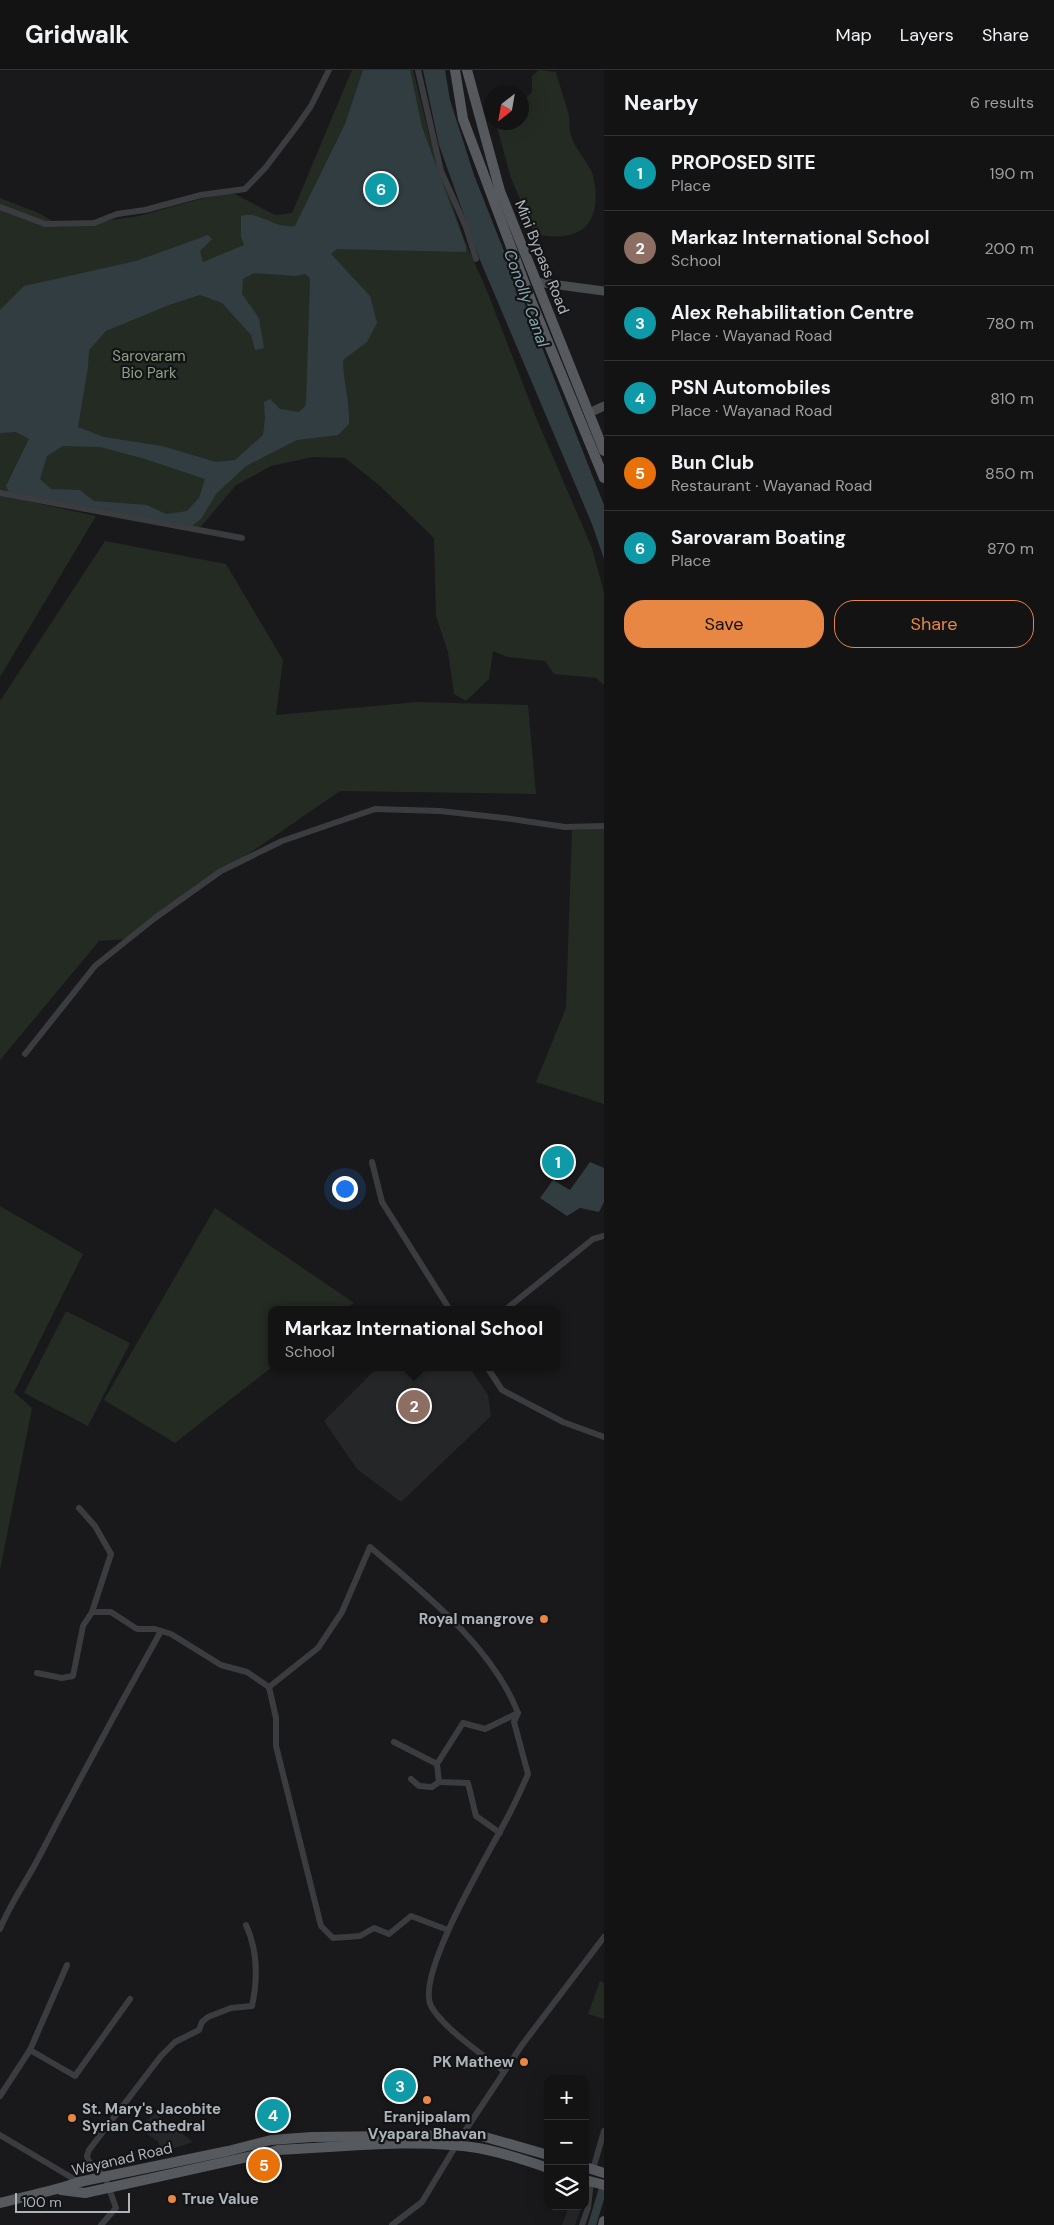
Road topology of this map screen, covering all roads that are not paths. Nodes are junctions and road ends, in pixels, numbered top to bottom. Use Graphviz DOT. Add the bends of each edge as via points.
graph roads {
  1 [pos="329,70"];
  2 [pos="418,70"];
  3 [pos="455,70"];
  4 [pos="467,70"];
  5 [pos="0,207"];
  6 [pos="476,259"];
  7 [pos="536,282"];
  8 [pos="604,291"];
  9 [pos="604,406"];
  10 [pos="584,415"];
  11 [pos="604,451"];
  12 [pos="604,478"];
  13 [pos="0,493"];
  14 [pos="242,538"];
  15 [pos="604,826"];
  16 [pos="25,1054"];
  17 [pos="372,1162"];
  18 [pos="604,1236"];
  19 [pos="447,1306"];
  20 [pos="510,1306"];
  21 [pos="490,1371"];
  22 [pos="604,1437"];
  23 [pos="78,1508"];
  24 [pos="92,1612"];
  25 [pos="161,1631"];
  26 [pos="37,1673"];
  27 [pos="269,1687"];
  28 [pos="518,1713"];
  29 [pos="394,1742"];
  30 [pos="437,1764"];
  31 [pos="411,1780"];
  32 [pos="440,1782"];
  33 [pos="500,1833"];
  34 [pos="246,1925"];
  35 [pos="0,1929"];
  36 [pos="448,1930"];
  37 [pos="604,1937"];
  38 [pos="67,1965"];
  39 [pos="130,2000"];
  40 [pos="30,2050"];
  41 [pos="504,2071"];
  42 [pos="0,2096"];
  43 [pos="604,2131"];
  44 [pos="463,2134"];
  45 [pos="0,2135"];
  46 [pos="456,2146"];
  47 [pos="544,2154"];
  48 [pos="544,2167"];
  49 [pos="589,2168"];
  50 [pos="604,2173"];
  51 [pos="105,2177"];
  52 [pos="589,2181"];
  53 [pos="80,2182"];
  54 [pos="604,2185"];
  55 [pos="109,2189"];
  56 [pos="58,2190"];
  57 [pos="0,2203"];
  58 [pos="587,2210"];
  59 [pos="604,2221"];
  60 [pos="101,2225"];
  61 [pos="392,2225"];
  62 [pos="582,2225"];
  63 [pos="603,2225"];
  1 -- 5 [label="street" via="297,126 245,189 201,195 94,222 45,224"];
  2 -- 6 [label="street" via="441,171 466,227"];
  3 -- 10 [label="main road, Mini Bypass Road" via="463,120 532,302"];
  4 -- 7 [label="main road, Mini Bypass Road" via="500,191"];
  7 -- 8 [label="street"];
  7 -- 10 [label="main road, Mini Bypass Road"];
  9 -- 10 [label="street"];
  10 -- 11 [label="main road, Mini Bypass Road"];
  10 -- 12 [label="main road, Mini Bypass Road"];
  13 -- 14 [label="street"];
  15 -- 16 [label="street" via="564,828 440,811 375,809 282,841 221,871 95,966"];
  17 -- 19 [label="street" via="382,1202"];
  18 -- 20 [label="street" via="593,1239"];
  21 -- 22 [label="street" via="502,1390 563,1422"];
  23 -- 24 [label="street" via="95,1526 111,1554"];
  24 -- 25 [label="street" via="111,1612 137,1629"];
  24 -- 26 [label="street" via="83,1626 73,1676 62,1678"];
  25 -- 27 [label="street" via="221,1666 247,1672"];
  25 -- 35 [label="street"];
  27 -- 28 [label="street" via="318,1648 342,1612 370,1547 414,1584 489,1660"];
  27 -- 36 [label="street" via="276,1718 276,1746 321,1926 333,1938 360,1936 374,1928 389,1934 411,1916"];
  28 -- 30 [label="street" via="484,1729 463,1722"];
  28 -- 33 [label="street" via="514,1722 528,1774"];
  29 -- 30 [label="street"];
  30 -- 32 [label="street"];
  31 -- 32 [label="street" via="419,1786 432,1787"];
  32 -- 33 [label="street" via="468,1782 476,1816"];
  33 -- 36 [label="street"];
  34 -- 51 [label="street" via="256,1963 252,2006 231,2008 208,2017 198,2030 174,2042 161,2056 89,2150 88,2160"];
  36 -- 41 [label="street" via="430,1982 430,2004 455,2032"];
  37 -- 41 [label="street"];
  38 -- 40 [label="street"];
  39 -- 40 [label="street" via="75,2076"];
  40 -- 42 [label="street"];
  41 -- 44 [label="street"];
  43 -- 49 [label="street"];
  44 -- 46 [label="street"];
  44 -- 47 [label="main road, Wayanad Road" via="478,2135"];
  44 -- 51 [label="main road, Wayanad Road" via="271,2140"];
  45 -- 53 [label="street"];
  46 -- 48 [label="main road"];
  46 -- 55 [label="main road" via="279,2150"];
  46 -- 61 [label="street" via="422,2202"];
  49 -- 50 [label="main road"];
  51 -- 53 [label="main road, Wayanad Road"];
  51 -- 55 [label="street"];
  52 -- 54 [label="main road"];
  53 -- 56 [label="main road, Wayanad Road"];
  55 -- 56 [label="main road" via="85,2193"];
  55 -- 60 [label="street" via="116,2208"];
  56 -- 57 [label="main road, Wayanad Road"];
  58 -- 62 [label="street"];
  59 -- 63 [label="main road"];
}
